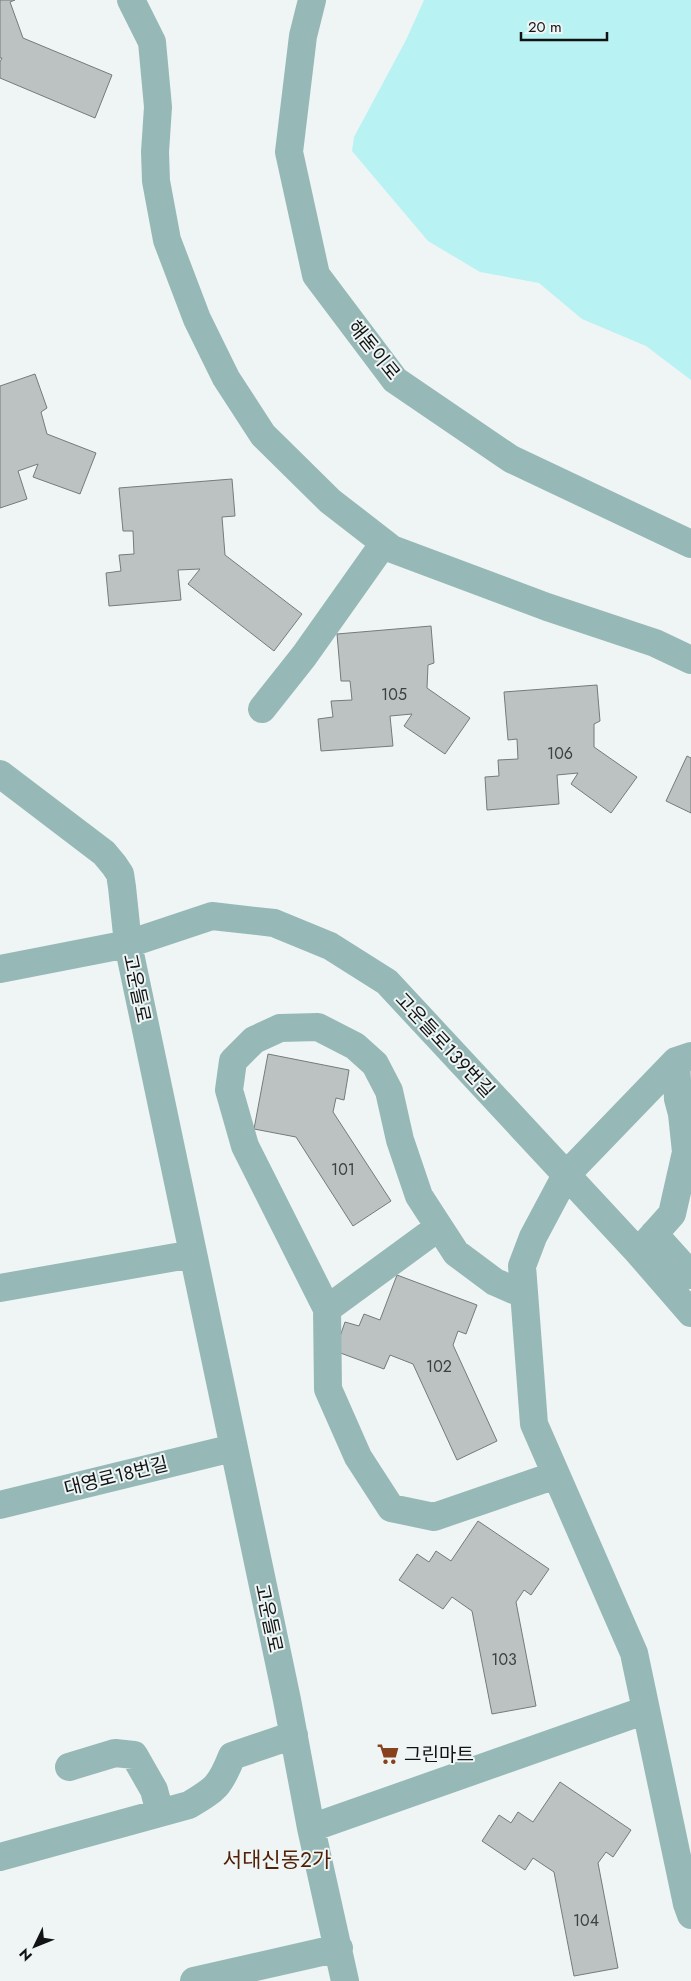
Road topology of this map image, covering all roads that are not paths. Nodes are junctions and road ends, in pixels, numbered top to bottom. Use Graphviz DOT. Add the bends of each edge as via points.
graph roads {
  1 [pos="130,0"];
  2 [pos="312,0"];
  3 [pos="384,543"];
  4 [pos="691,544"];
  5 [pos="691,660"];
  6 [pos="262,709"];
  7 [pos="0,774"];
  8 [pos="128,944"];
  9 [pos="0,969"];
  10 [pos="683,1059"];
  11 [pos="566,1175"];
  12 [pos="440,1227"];
  13 [pos="646,1243"];
  14 [pos="193,1254"];
  15 [pos="691,1275"];
  16 [pos="0,1288"];
  17 [pos="523,1294"];
  18 [pos="689,1305"];
  19 [pos="327,1309"];
  20 [pos="233,1448"];
  21 [pos="556,1475"];
  22 [pos="0,1505"];
  23 [pos="646,1710"];
  24 [pos="294,1735"];
  25 [pos="69,1767"];
  26 [pos="160,1813"];
  27 [pos="311,1828"];
  28 [pos="0,1858"];
  29 [pos="691,1914"];
  30 [pos="338,1948"];
  31 [pos="194,1981"];
  32 [pos="345,1981"];
  1 -- 3 [label="street" via="152,42 158,107 156,181 167,240 198,319 226,378 263,435 330,501"];
  2 -- 4 [label="street, 해돋이로" via="303,36 289,152 316,275 395,380 511,459"];
  3 -- 5 [label="street" via="460,575 655,643"];
  3 -- 6 [label="street"];
  7 -- 8 [label="street, 고운들로" via="104,853 114,865 120,874"];
  8 -- 9 [label="street, 고운들로139번길"];
  8 -- 11 [label="street, 고운들로139번길" via="212,916 274,923 330,946 387,982"];
  8 -- 14 [label="street, 고운들로"];
  10 -- 11 [label="street"];
  10 -- 13 [label="street" via="678,1099 686,1152 672,1214"];
  11 -- 13 [label="street, 고운들로139번길"];
  11 -- 17 [label="street" via="533,1237 522,1266"];
  12 -- 17 [label="street" via="456,1253 494,1282"];
  12 -- 19 [label="street"];
  12 -- 19 [label="street" via="419,1196 400,1140 389,1091 375,1064 355,1046 318,1027 280,1028 254,1040 233,1062 229,1090 245,1146"];
  13 -- 15 [label="street"];
  13 -- 18 [label="street, 고운들로139번길"];
  14 -- 16 [label="street"];
  14 -- 20 [label="street, 고운들로"];
  17 -- 21 [label="street" via="534,1424"];
  19 -- 21 [label="street" via="328,1389 358,1457 391,1508 434,1517"];
  20 -- 22 [label="street, 대영로18번길"];
  20 -- 24 [label="street, 고운들로"];
  21 -- 23 [label="street" via="634,1653"];
  23 -- 27 [label="street"];
  23 -- 29 [label="street"];
  24 -- 26 [label="street" via="232,1756 214,1790 189,1806"];
  24 -- 27 [label="street, 고운들로"];
  25 -- 26 [label="street" via="115,1753 134,1755 154,1790"];
  26 -- 28 [label="street"];
  27 -- 30 [label="street, 고운들로"];
  30 -- 31 [label="street"];
  30 -- 32 [label="street, 고운들로"];
}
